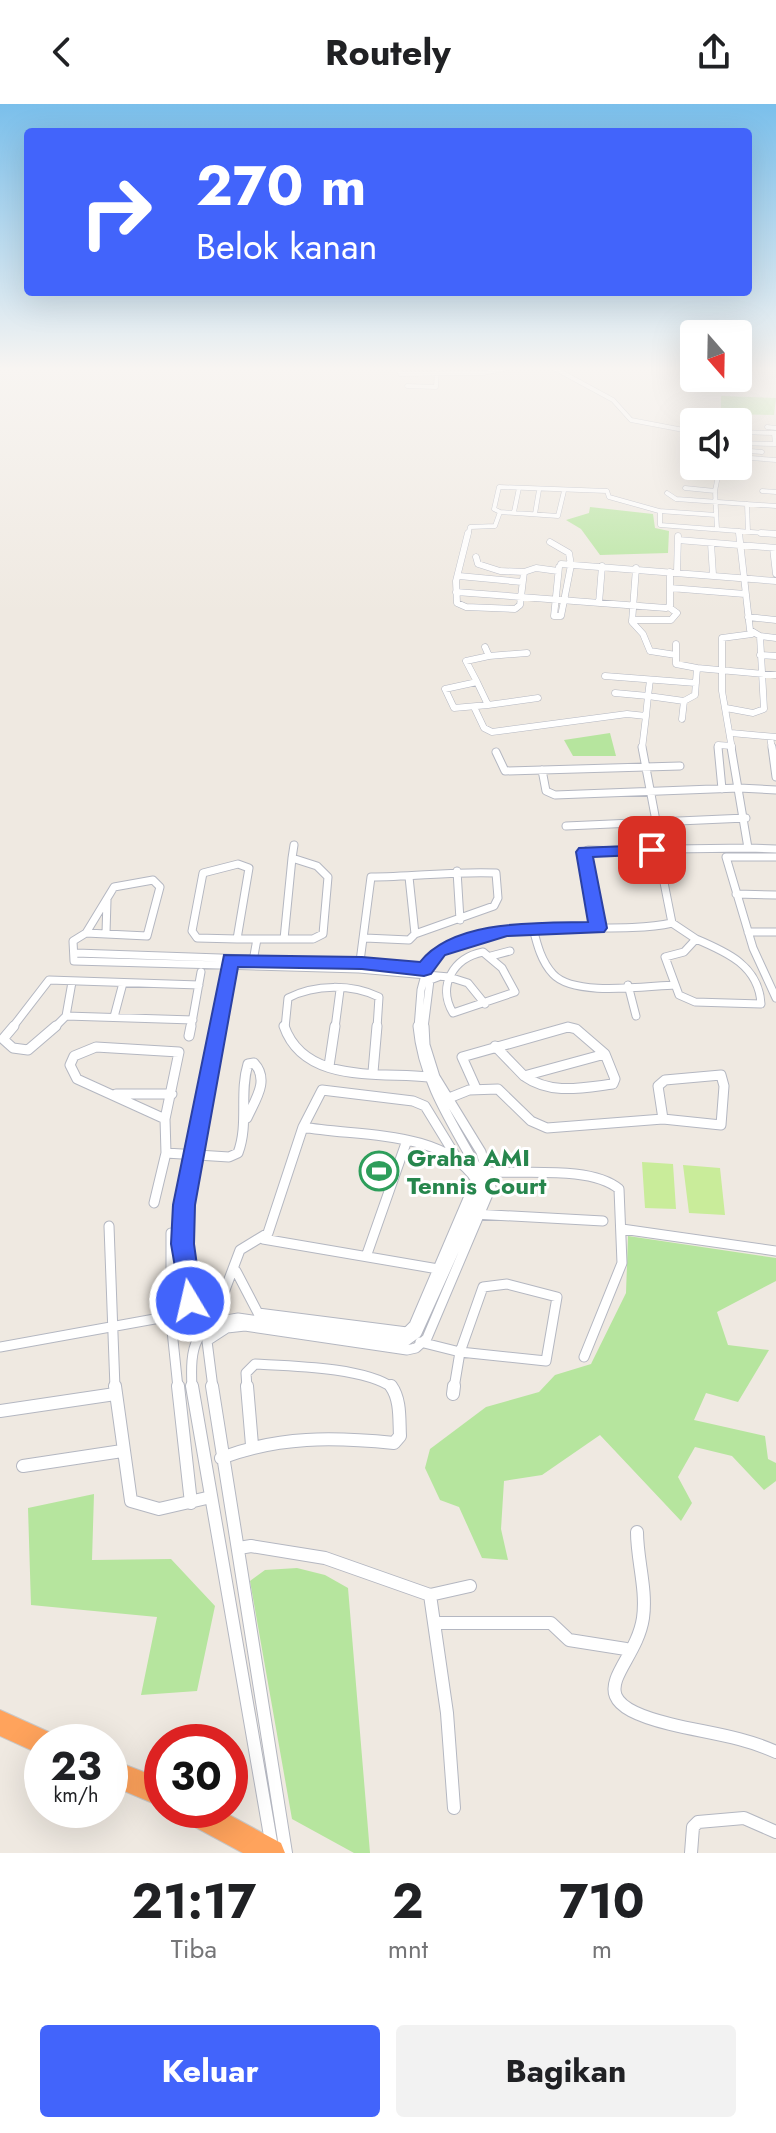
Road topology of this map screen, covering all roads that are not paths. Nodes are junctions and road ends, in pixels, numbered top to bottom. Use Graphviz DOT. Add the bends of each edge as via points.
graph roads {
  1 [pos="752,451"];
  2 [pos="762,452"];
  3 [pos="752,458"];
  4 [pos="776,460"];
  5 [pos="717,480"];
  6 [pos="519,488"];
  7 [pos="685,488"];
  8 [pos="539,490"];
  9 [pos="564,491"];
  10 [pos="715,491"];
  11 [pos="667,493"];
  12 [pos="763,493"];
  13 [pos="776,494"];
  14 [pos="716,502"];
  15 [pos="747,504"];
  16 [pos="776,506"];
  17 [pos="660,511"];
  18 [pos="500,512"];
  19 [pos="514,512"];
  20 [pos="535,514"];
  21 [pos="716,515"];
  22 [pos="679,527"];
  23 [pos="717,529"];
  24 [pos="739,531"];
  25 [pos="748,531"];
  26 [pos="776,534"];
  27 [pos="678,540"];
  28 [pos="550,542"];
  29 [pos="711,543"];
  30 [pos="740,545"];
  31 [pos="774,548"];
  32 [pos="476,557"];
  33 [pos="571,562"];
  34 [pos="602,566"];
  35 [pos="560,567"];
  36 [pos="636,568"];
  37 [pos="524,572"];
  38 [pos="674,572"];
  39 [pos="776,574"];
  40 [pos="713,575"];
  41 [pos="459,576"];
  42 [pos="744,577"];
  43 [pos="776,581"];
  44 [pos="522,582"];
  45 [pos="670,588"];
  46 [pos="456,592"];
  47 [pos="745,594"];
  48 [pos="520,595"];
  49 [pos="554,598"];
  50 [pos="564,599"];
  51 [pos="599,603"];
  52 [pos="633,605"];
  53 [pos="670,608"];
  54 [pos="748,617"];
  55 [pos="632,620"];
  56 [pos="776,620"];
  57 [pos="752,634"];
  58 [pos="760,636"];
  59 [pos="776,638"];
  60 [pos="676,644"];
  61 [pos="485,647"];
  62 [pos="527,653"];
  63 [pos="676,655"];
  64 [pos="760,655"];
  65 [pos="489,656"];
  66 [pos="776,656"];
  67 [pos="697,668"];
  68 [pos="722,669"];
  69 [pos="760,673"];
  70 [pos="776,675"];
  71 [pos="605,676"];
  72 [pos="650,680"];
  73 [pos="477,682"];
  74 [pos="696,683"];
  75 [pos="615,693"];
  76 [pos="764,694"];
  77 [pos="776,695"];
  78 [pos="648,696"];
  79 [pos="538,698"];
  80 [pos="684,701"];
  81 [pos="488,705"];
  82 [pos="474,707"];
  83 [pos="726,708"];
  84 [pos="646,716"];
  85 [pos="682,719"];
  86 [pos="731,733"];
  87 [pos="773,737"];
  88 [pos="732,746"];
  89 [pos="496,752"];
  90 [pos="642,766"];
  91 [pos="680,766"];
  92 [pos="542,770"];
  93 [pos="721,775"];
  94 [pos="739,776"];
  95 [pos="776,777"];
  96 [pos="739,788"];
  97 [pos="722,789"];
  98 [pos="776,790"];
  99 [pos="648,792"];
  100 [pos="746,818"];
  101 [pos="653,820"];
  102 [pos="566,826"];
  103 [pos="294,845"];
  104 [pos="723,848"];
  105 [pos="748,848"];
  106 [pos="776,849"];
  107 [pos="726,857"];
  108 [pos="776,857"];
  109 [pos="292,858"];
  110 [pos="457,871"];
  111 [pos="409,877"];
  112 [pos="736,894"];
  113 [pos="776,895"];
  114 [pos="107,900"];
  115 [pos="460,920"];
  116 [pos="672,923"];
  117 [pos="529,928"];
  118 [pos="598,928"];
  119 [pos="748,932"];
  120 [pos="776,932"];
  121 [pos="86,933"];
  122 [pos="106,933"];
  123 [pos="415,934"];
  124 [pos="365,938"];
  125 [pos="237,939"];
  126 [pos="257,939"];
  127 [pos="284,939"];
  128 [pos="696,939"];
  129 [pos="510,951"];
  130 [pos="491,956"];
  131 [pos="108,958"];
  132 [pos="253,961"];
  133 [pos="230,963"];
  134 [pos="360,966"];
  135 [pos="425,970"];
  136 [pos="201,972"];
  137 [pos="444,976"];
  138 [pos="100,980"];
  139 [pos="72,982"];
  140 [pos="123,983"];
  141 [pos="199,985"];
  142 [pos="628,985"];
  143 [pos="675,985"];
  144 [pos="340,990"];
  145 [pos="776,998"];
  146 [pos="485,1004"];
  147 [pos="66,1016"];
  148 [pos="636,1016"];
  149 [pos="114,1017"];
  150 [pos="193,1020"];
  151 [pos="189,1036"];
  152 [pos="495,1046"];
  153 [pos="605,1054"];
  154 [pos="329,1066"];
  155 [pos="373,1072"];
  156 [pos="522,1076"];
  157 [pos="428,1077"];
  158 [pos="475,1086"];
  159 [pos="111,1094"];
  160 [pos="172,1094"];
  161 [pos="443,1101"];
  162 [pos="247,1118"];
  163 [pos="165,1119"];
  164 [pos="663,1119"];
  165 [pos="303,1127"];
  166 [pos="474,1140"];
  167 [pos="406,1143"];
  168 [pos="463,1145"];
  169 [pos="166,1153"];
  170 [pos="192,1155"];
  171 [pos="455,1155"];
  172 [pos="491,1172"];
  173 [pos="154,1203"];
  174 [pos="474,1214"];
  175 [pos="603,1221"];
  176 [pos="109,1226"];
  177 [pos="622,1229"];
  178 [pos="171,1233"];
  179 [pos="263,1239"];
  180 [pos="776,1251"];
  181 [pos="367,1254"];
  182 [pos="438,1269"];
  183 [pos="236,1271"];
  184 [pos="171,1316"];
  185 [pos="214,1319"];
  186 [pos="110,1327"];
  187 [pos="202,1337"];
  188 [pos="417,1341"];
  189 [pos="0,1347"];
  190 [pos="460,1352"];
  191 [pos="584,1357"];
  192 [pos="115,1394"];
  193 [pos="453,1394"];
  194 [pos="0,1411"];
  195 [pos="252,1445"];
  196 [pos="122,1451"];
  197 [pos="221,1458"];
  198 [pos="23,1466"];
  199 [pos="211,1497"];
  200 [pos="191,1503"];
  201 [pos="637,1532"];
  202 [pos="239,1548"];
  203 [pos="470,1586"];
  204 [pos="430,1595"];
  205 [pos="435,1623"];
  206 [pos="626,1649"];
  207 [pos="0,1723"];
  208 [pos="24,1734"];
  209 [pos="776,1752"];
  210 [pos="263,1795"];
  211 [pos="278,1801"];
  212 [pos="454,1808"];
  213 [pos="225,1828"];
  214 [pos="776,1832"];
  215 [pos="272,1853"];
  216 [pos="286,1853"];
  217 [pos="691,1853"];
  1 -- 2 [label="street"];
  3 -- 4 [label="street"];
  5 -- 10 [label="street"];
  6 -- 8 [label="street"];
  6 -- 18 [label="street" via="498,488 494,509"];
  6 -- 19 [label="street"];
  7 -- 10 [label="street"];
  8 -- 9 [label="street"];
  8 -- 20 [label="street"];
  9 -- 17 [label="street" via="607,491 609,497"];
  9 -- 20 [label="street" via="559,516"];
  10 -- 14 [label="street"];
  11 -- 14 [label="street" via="676,499"];
  12 -- 13 [label="street"];
  14 -- 15 [label="street"];
  14 -- 21 [label="street"];
  15 -- 16 [label="street"];
  15 -- 25 [label="street"];
  17 -- 21 [label="street"];
  17 -- 22 [label="street" via="659,524"];
  18 -- 19 [label="street"];
  18 -- 41 [label="street" via="494,527 470,527"];
  19 -- 20 [label="street"];
  21 -- 23 [label="street"];
  22 -- 23 [label="street"];
  22 -- 27 [label="street"];
  23 -- 24 [label="street"];
  24 -- 25 [label="street"];
  24 -- 30 [label="street"];
  25 -- 26 [label="street"];
  27 -- 29 [label="street"];
  27 -- 38 [label="street"];
  28 -- 33 [label="street" via="569,553"];
  29 -- 30 [label="street"];
  29 -- 40 [label="street"];
  30 -- 31 [label="street"];
  30 -- 42 [label="street"];
  31 -- 39 [label="street"];
  32 -- 37 [label="street" via="487,569"];
  33 -- 34 [label="street"];
  33 -- 35 [label="street"];
  33 -- 50 [label="street"];
  34 -- 36 [label="street"];
  34 -- 51 [label="street"];
  35 -- 37 [label="street"];
  35 -- 49 [label="street"];
  36 -- 38 [label="street"];
  36 -- 52 [label="street"];
  37 -- 44 [label="street"];
  38 -- 40 [label="street"];
  38 -- 45 [label="street"];
  40 -- 42 [label="street"];
  41 -- 44 [label="street"];
  41 -- 46 [label="street"];
  42 -- 43 [label="street"];
  42 -- 47 [label="street"];
  44 -- 48 [label="street"];
  45 -- 47 [label="street"];
  45 -- 53 [label="street"];
  46 -- 48 [label="street"];
  46 -- 48 [label="street" via="462,606 511,609 518,608"];
  47 -- 54 [label="street"];
  48 -- 49 [label="street"];
  49 -- 50 [label="street"];
  49 -- 50 [label="street" via="557,617"];
  50 -- 51 [label="street"];
  51 -- 52 [label="street"];
  52 -- 53 [label="street"];
  52 -- 55 [label="street"];
  53 -- 55 [label="street" via="677,613 671,620"];
  54 -- 56 [label="street"];
  54 -- 57 [label="street"];
  55 -- 63 [label="street" via="650,651"];
  57 -- 58 [label="street"];
  57 -- 68 [label="street" via="722,638"];
  58 -- 59 [label="street"];
  58 -- 64 [label="street"];
  60 -- 63 [label="street"];
  61 -- 65 [label="street"];
  62 -- 65 [label="street"];
  63 -- 67 [label="street" via="678,665"];
  64 -- 66 [label="street"];
  64 -- 69 [label="street"];
  65 -- 73 [label="street" via="466,661"];
  67 -- 68 [label="street"];
  67 -- 74 [label="street"];
  68 -- 69 [label="street"];
  68 -- 83 [label="street"];
  69 -- 70 [label="street"];
  69 -- 76 [label="street"];
  71 -- 72 [label="street"];
  72 -- 74 [label="street"];
  72 -- 78 [label="street"];
  73 -- 81 [label="street"];
  73 -- 82 [label="street" via="444,691 454,708"];
  74 -- 80 [label="street" via="695,695"];
  75 -- 78 [label="street"];
  76 -- 77 [label="street"];
  76 -- 83 [label="street" via="764,711"];
  78 -- 80 [label="street"];
  78 -- 84 [label="street"];
  79 -- 81 [label="street"];
  80 -- 85 [label="street"];
  81 -- 82 [label="street"];
  82 -- 84 [label="street" via="484,728 492,732 625,714"];
  83 -- 86 [label="street"];
  84 -- 90 [label="street"];
  86 -- 87 [label="street"];
  86 -- 88 [label="street"];
  87 -- 95 [label="street"];
  88 -- 93 [label="street" via="718,745"];
  88 -- 94 [label="street"];
  89 -- 92 [label="street" via="505,771"];
  90 -- 91 [label="street"];
  90 -- 92 [label="street"];
  90 -- 99 [label="street"];
  92 -- 99 [label="street" via="546,791 552,795"];
  93 -- 94 [label="street"];
  93 -- 97 [label="street"];
  94 -- 96 [label="street"];
  96 -- 97 [label="street"];
  96 -- 98 [label="street"];
  96 -- 100 [label="street"];
  97 -- 99 [label="street"];
  99 -- 101 [label="street"];
  100 -- 101 [label="street"];
  100 -- 105 [label="street"];
  101 -- 102 [label="street"];
  101 -- 104 [label="street" via="660,842 669,848"];
  103 -- 109 [label="street"];
  104 -- 105 [label="street"];
  104 -- 107 [label="street"];
  105 -- 106 [label="street"];
  107 -- 108 [label="street"];
  107 -- 112 [label="street"];
  109 -- 127 [label="street"];
  109 -- 127 [label="street" via="327,874 324,927 318,938"];
  110 -- 111 [label="street"];
  110 -- 115 [label="street"];
  110 -- 115 [label="street" via="494,872 498,898 494,906"];
  111 -- 123 [label="street"];
  111 -- 124 [label="street" via="369,879"];
  112 -- 113 [label="street"];
  112 -- 119 [label="street"];
  114 -- 121 [label="street"];
  114 -- 122 [label="street"];
  114 -- 122 [label="street" via="114,887 125,882 153,880 160,885 149,934 141,938"];
  115 -- 123 [label="street"];
  116 -- 118 [label="street"];
  116 -- 118 [label="street" via="658,852 588,850 584,852"];
  116 -- 128 [label="street"];
  117 -- 118 [label="street"];
  117 -- 135 [label="street" via="439,950"];
  117 -- 142 [label="street" via="543,960 562,982"];
  119 -- 120 [label="street"];
  119 -- 145 [label="street"];
  121 -- 122 [label="street"];
  121 -- 131 [label="street" via="73,941 75,961"];
  123 -- 124 [label="street" via="402,942"];
  124 -- 134 [label="street"];
  125 -- 125 [label="street" via="200,939 192,931 203,873 238,864 249,869"];
  125 -- 126 [label="street"];
  126 -- 127 [label="street"];
  126 -- 132 [label="street"];
  128 -- 143 [label="street" via="684,952 665,957"];
  128 -- 143 [label="street" via="753,973 761,1004 690,1001"];
  129 -- 130 [label="street"];
  130 -- 137 [label="street" via="461,957"];
  130 -- 146 [label="street" via="515,992"];
  131 -- 133 [label="street"];
  131 -- 138 [label="street"];
  132 -- 133 [label="street"];
  132 -- 134 [label="street"];
  133 -- 134 [label="street"];
  133 -- 170 [label="street"];
  134 -- 135 [label="street"];
  135 -- 137 [label="street"];
  135 -- 157 [label="street" via="416,1035"];
  136 -- 141 [label="street"];
  137 -- 146 [label="street" via="471,986"];
  137 -- 146 [label="street" via="453,1013"];
  137 -- 161 [label="street" via="430,980 423,1032"];
  138 -- 139 [label="street"];
  138 -- 140 [label="street"];
  139 -- 147 [label="street"];
  139 -- 147 [label="street" via="54,979 42,985 3,1039 18,1051 32,1050"];
  140 -- 141 [label="street"];
  140 -- 149 [label="street"];
  141 -- 150 [label="street"];
  142 -- 143 [label="street"];
  142 -- 148 [label="street"];
  144 -- 154 [label="street"];
  144 -- 154 [label="street" via="296,993 288,998 282,1016 284,1032 302,1052 314,1064"];
  144 -- 155 [label="street" via="369,991 379,997"];
  147 -- 149 [label="street"];
  149 -- 150 [label="street"];
  150 -- 151 [label="street"];
  152 -- 153 [label="street" via="572,1026"];
  152 -- 156 [label="street"];
  152 -- 158 [label="street" via="462,1057"];
  153 -- 156 [label="street"];
  153 -- 156 [label="street" via="615,1072 613,1084 547,1089"];
  154 -- 155 [label="street"];
  155 -- 157 [label="street"];
  157 -- 161 [label="street"];
  158 -- 161 [label="street"];
  158 -- 164 [label="street" via="501,1091 534,1123 547,1128"];
  159 -- 160 [label="street"];
  159 -- 160 [label="street" via="77,1079 70,1065 80,1051 175,1049 180,1056"];
  159 -- 163 [label="street"];
  160 -- 163 [label="street"];
  161 -- 166 [label="street"];
  161 -- 168 [label="street"];
  162 -- 162 [label="street" via="264,1080 254,1063 245,1072"];
  162 -- 170 [label="street" via="238,1153"];
  163 -- 169 [label="street"];
  164 -- 164 [label="street" via="658,1086 665,1080 721,1075 721,1125"];
  165 -- 167 [label="street"];
  165 -- 171 [label="street" via="322,1090 413,1101 431,1112"];
  165 -- 179 [label="street"];
  166 -- 168 [label="street"];
  166 -- 172 [label="street"];
  167 -- 171 [label="street"];
  167 -- 181 [label="street"];
  168 -- 174 [label="street" via="483,1182"];
  169 -- 170 [label="street"];
  169 -- 173 [label="street"];
  170 -- 187 [label="street" via="182,1244"];
  171 -- 182 [label="street" via="476,1180"];
  172 -- 174 [label="street" via="490,1192"];
  172 -- 177 [label="street" via="610,1180 619,1189"];
  174 -- 175 [label="street"];
  174 -- 188 [label="street"];
  176 -- 186 [label="street"];
  177 -- 180 [label="street"];
  177 -- 191 [label="street" via="618,1281"];
  178 -- 184 [label="street"];
  179 -- 181 [label="street"];
  179 -- 183 [label="street" via="248,1242 238,1252"];
  181 -- 182 [label="street"];
  182 -- 183 [label="street" via="413,1327 405,1333 258,1313"];
  183 -- 185 [label="street" via="226,1283"];
  184 -- 186 [label="street"];
  184 -- 200 [label="street"];
  185 -- 187 [label="street"];
  185 -- 188 [label="street"];
  186 -- 189 [label="street"];
  186 -- 192 [label="street"];
  187 -- 188 [label="street" via="245,1326 407,1350"];
  187 -- 197 [label="street"];
  187 -- 199 [label="street" via="191,1362 192,1386"];
  188 -- 190 [label="street"];
  190 -- 190 [label="street" via="488,1284 557,1297 549,1360"];
  190 -- 193 [label="street"];
  192 -- 194 [label="street"];
  192 -- 196 [label="street"];
  195 -- 195 [label="street" via="298,1437 394,1443 400,1436 395,1391 389,1384 364,1379 255,1364 246,1373"];
  195 -- 197 [label="street"];
  196 -- 198 [label="street"];
  196 -- 200 [label="street" via="131,1501 140,1508"];
  197 -- 202 [label="street"];
  199 -- 200 [label="street"];
  199 -- 210 [label="street"];
  201 -- 206 [label="street" via="643,1618"];
  202 -- 204 [label="street" via="325,1558"];
  202 -- 211 [label="street"];
  203 -- 204 [label="street"];
  204 -- 205 [label="street"];
  205 -- 206 [label="street" via="551,1623 569,1640"];
  205 -- 212 [label="street"];
  206 -- 209 [label="street" via="614,1690 621,1707 674,1726 750,1740"];
  207 -- 208 [label="highway"];
  210 -- 211 [label="street"];
  210 -- 215 [label="street"];
  211 -- 216 [label="street"];
  213 -- 215 [label="highway"];
  214 -- 217 [label="street" via="744,1818 698,1822"];
}
